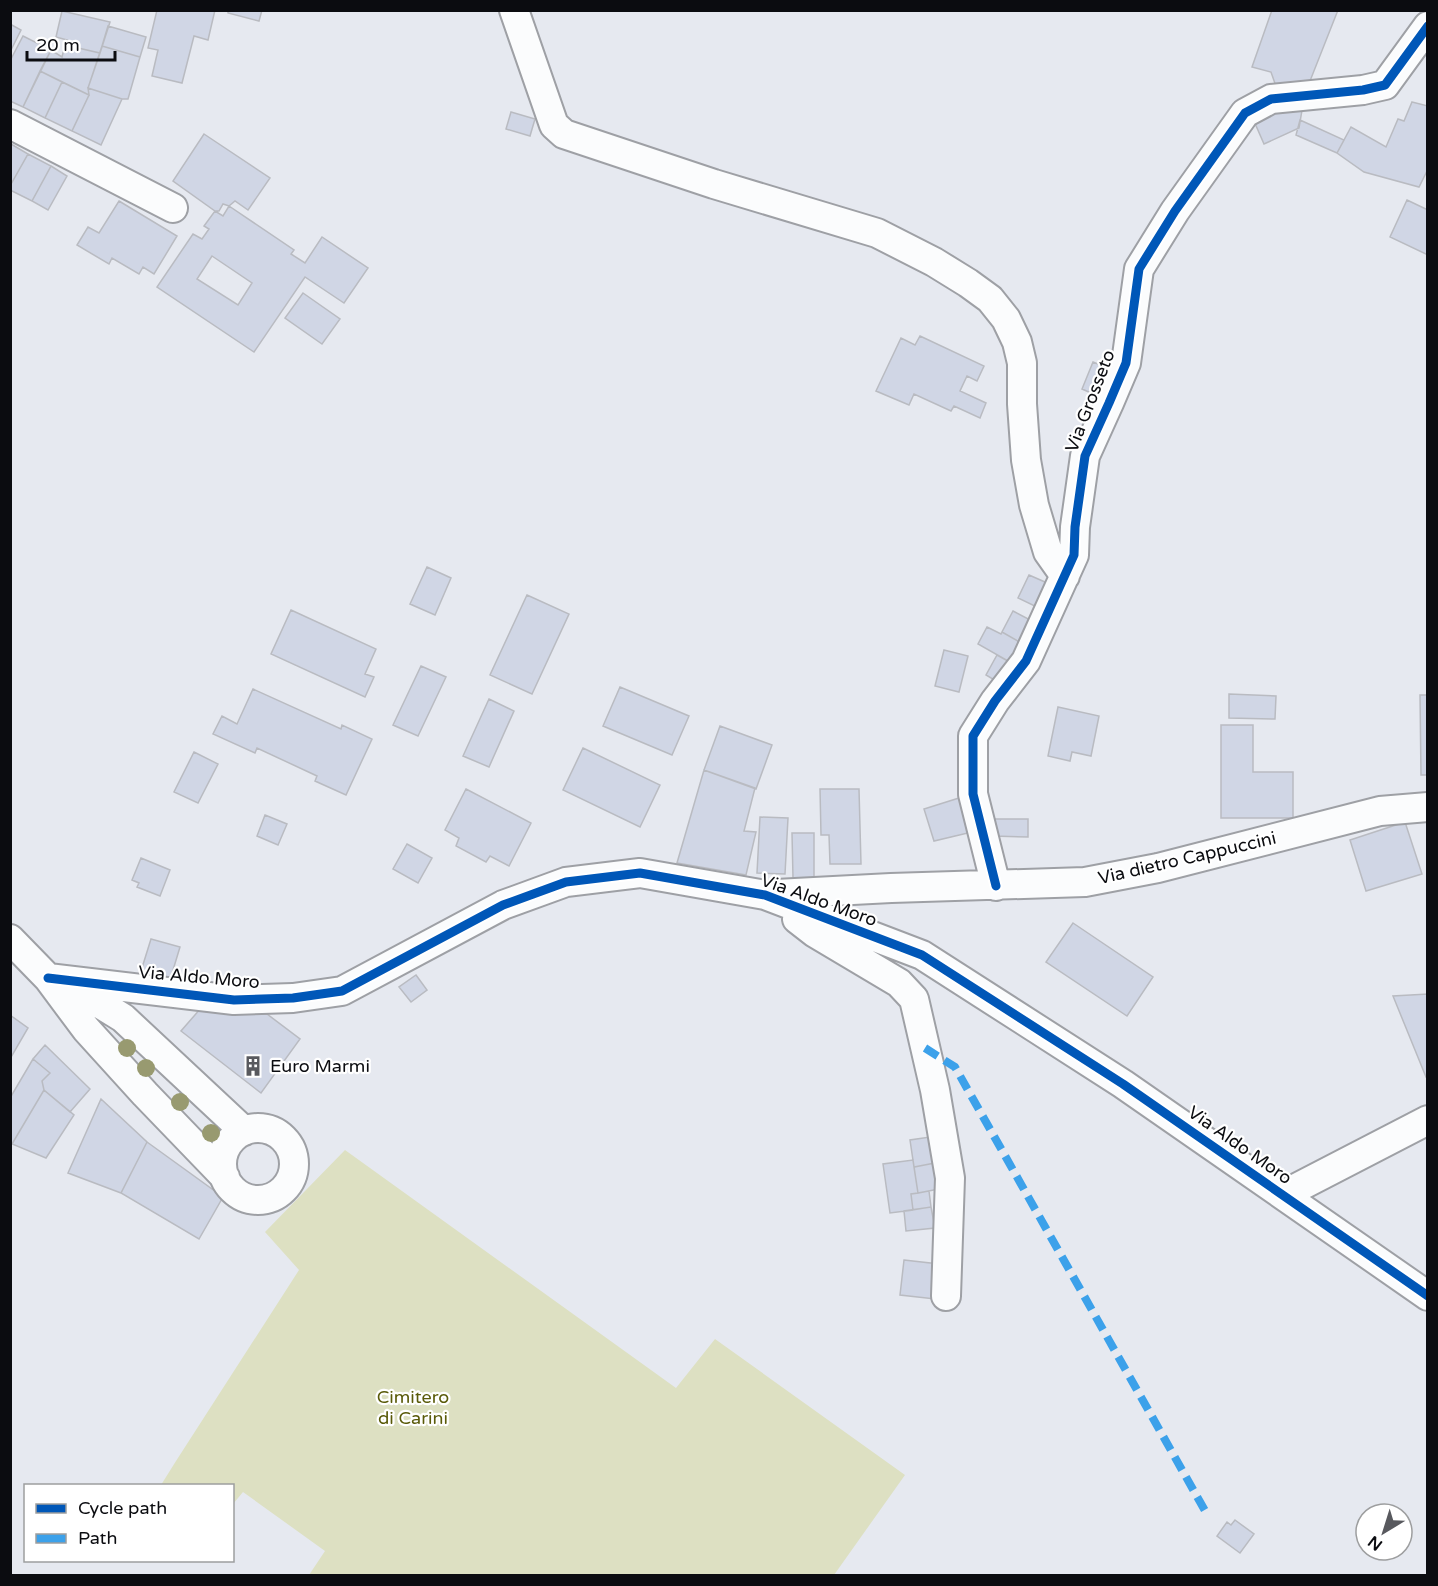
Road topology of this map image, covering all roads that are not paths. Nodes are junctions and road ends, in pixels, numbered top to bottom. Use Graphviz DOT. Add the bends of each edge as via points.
graph roads {
  1 [pos="514,10"];
  2 [pos="1428,26"];
  3 [pos="10,123"];
  4 [pos="173,208"];
  5 [pos="1065,576"];
  6 [pos="1428,807"];
  7 [pos="996,886"];
  8 [pos="765,895"];
  9 [pos="10,939"];
  10 [pos="48,978"];
  11 [pos="1428,1120"];
  12 [pos="244,1131"];
  13 [pos="225,1177"];
  14 [pos="1283,1195"];
  15 [pos="946,1296"];
  16 [pos="1428,1296"];
  1 -- 5 [label="street" via="554,125 564,134 877,233 934,262 990,299 1017,342 1022,363 1026,460 1034,505 1048,552"];
  2 -- 5 [label="street, Via Grosseto" via="1385,85 1271,99 1245,113 1175,211 1139,269 1126,363 1084,456 1074,555"];
  3 -- 4 [label="street"];
  5 -- 7 [label="street, Via Grosseto" via="1026,661 973,736 973,794"];
  6 -- 7 [label="street, Via dietro Cappuccini" via="1380,811 1158,868 1085,882"];
  7 -- 8 [label="street, Via dietro Cappuccini"];
  8 -- 10 [label="street, Via Aldo Moro" via="640,873 566,882 503,904 342,991 293,998 234,1000"];
  8 -- 14 [label="street, Via Aldo Moro" via="922,955 1123,1084"];
  8 -- 15 [label="street" via="815,933 899,983 914,999 950,1178"];
  9 -- 10 [label="street"];
  10 -- 12 [label="street" via="123,1018"];
  10 -- 13 [label="street" via="86,1029"];
  11 -- 14 [label="street"];
  12 -- 13 [label="street" via="226,1146 222,1169"];
  12 -- 13 [label="street" via="267,1129 283,1138 292,1152 293,1176 278,1194 255,1200 233,1190"];
  14 -- 16 [label="street, Via Aldo Moro"];
}
